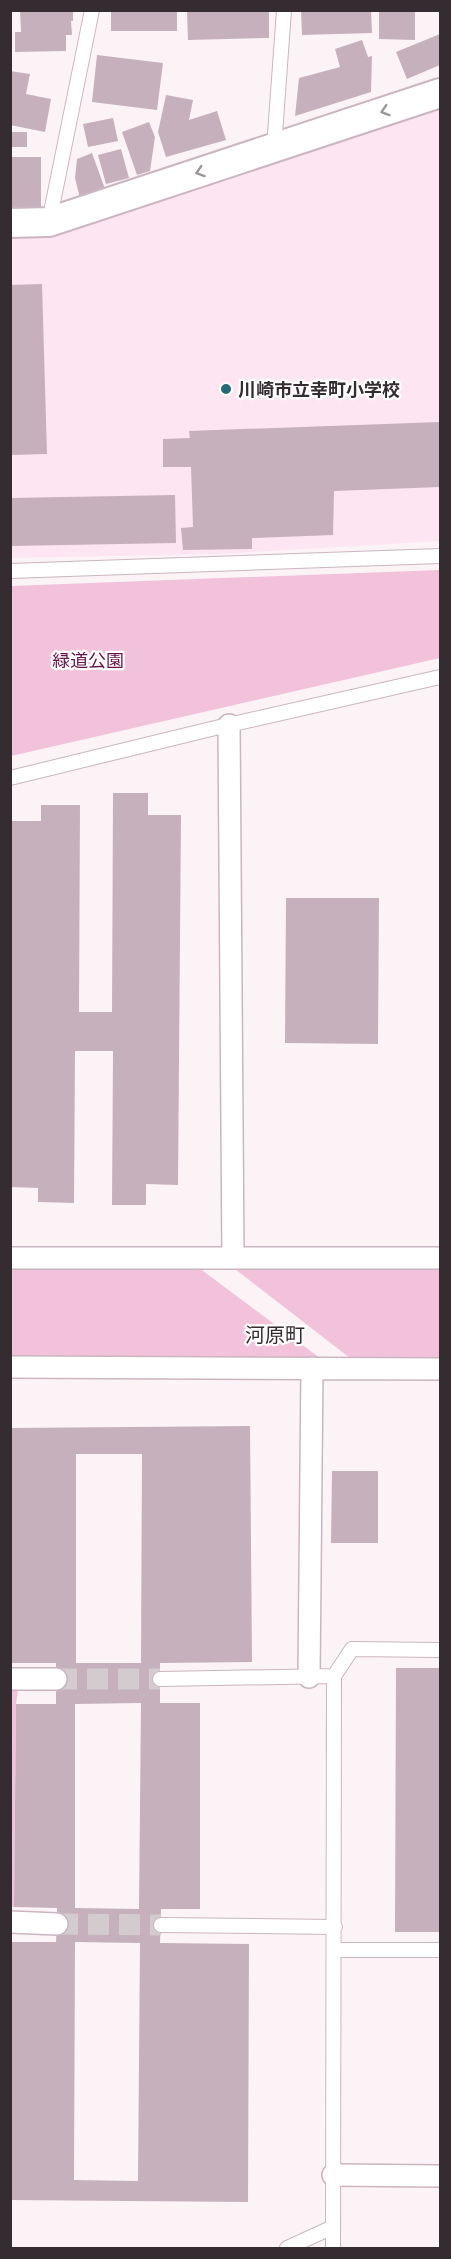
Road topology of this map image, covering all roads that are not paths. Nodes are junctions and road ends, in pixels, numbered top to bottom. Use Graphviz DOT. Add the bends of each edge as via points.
graph roads {
  1 [pos="92,10"];
  2 [pos="284,10"];
  3 [pos="441,93"];
  4 [pos="274,148"];
  5 [pos="49,222"];
  6 [pos="10,223"];
  7 [pos="441,556"];
  8 [pos="10,571"];
  9 [pos="441,677"];
  10 [pos="229,725"];
  11 [pos="10,778"];
  12 [pos="10,1258"];
  13 [pos="233,1258"];
  14 [pos="441,1258"];
  15 [pos="10,1367"];
  16 [pos="312,1368"];
  17 [pos="441,1369"];
  18 [pos="441,1650"];
  19 [pos="334,1676"];
  20 [pos="309,1677"];
  21 [pos="10,1679"];
  22 [pos="56,1679"];
  23 [pos="160,1679"];
  24 [pos="10,1922"];
  25 [pos="57,1924"];
  26 [pos="161,1925"];
  27 [pos="334,1927"];
  28 [pos="334,1950"];
  29 [pos="441,1950"];
  30 [pos="333,2175"];
  31 [pos="441,2176"];
  32 [pos="333,2227"];
  33 [pos="287,2248"];
  34 [pos="333,2248"];
  1 -- 5 [label="lane"];
  2 -- 4 [label="lane"];
  3 -- 4 [label="street, one-way"];
  4 -- 5 [label="street, one-way"];
  5 -- 6 [label="street"];
  7 -- 8 [label="lane"];
  9 -- 10 [label="lane"];
  10 -- 11 [label="lane"];
  10 -- 13 [label="street"];
  12 -- 13 [label="street"];
  13 -- 14 [label="street"];
  15 -- 16 [label="street"];
  16 -- 17 [label="street"];
  16 -- 20 [label="street"];
  18 -- 19 [label="lane" via="352,1649"];
  19 -- 20 [label="lane"];
  19 -- 27 [label="lane"];
  20 -- 23 [label="lane"];
  21 -- 22 [label="street"];
  24 -- 25 [label="street"];
  26 -- 27 [label="lane"];
  27 -- 28 [label="lane"];
  28 -- 29 [label="lane"];
  28 -- 30 [label="lane"];
  30 -- 31 [label="street"];
  30 -- 32 [label="lane"];
  32 -- 33 [label="lane"];
  32 -- 34 [label="lane"];
}
